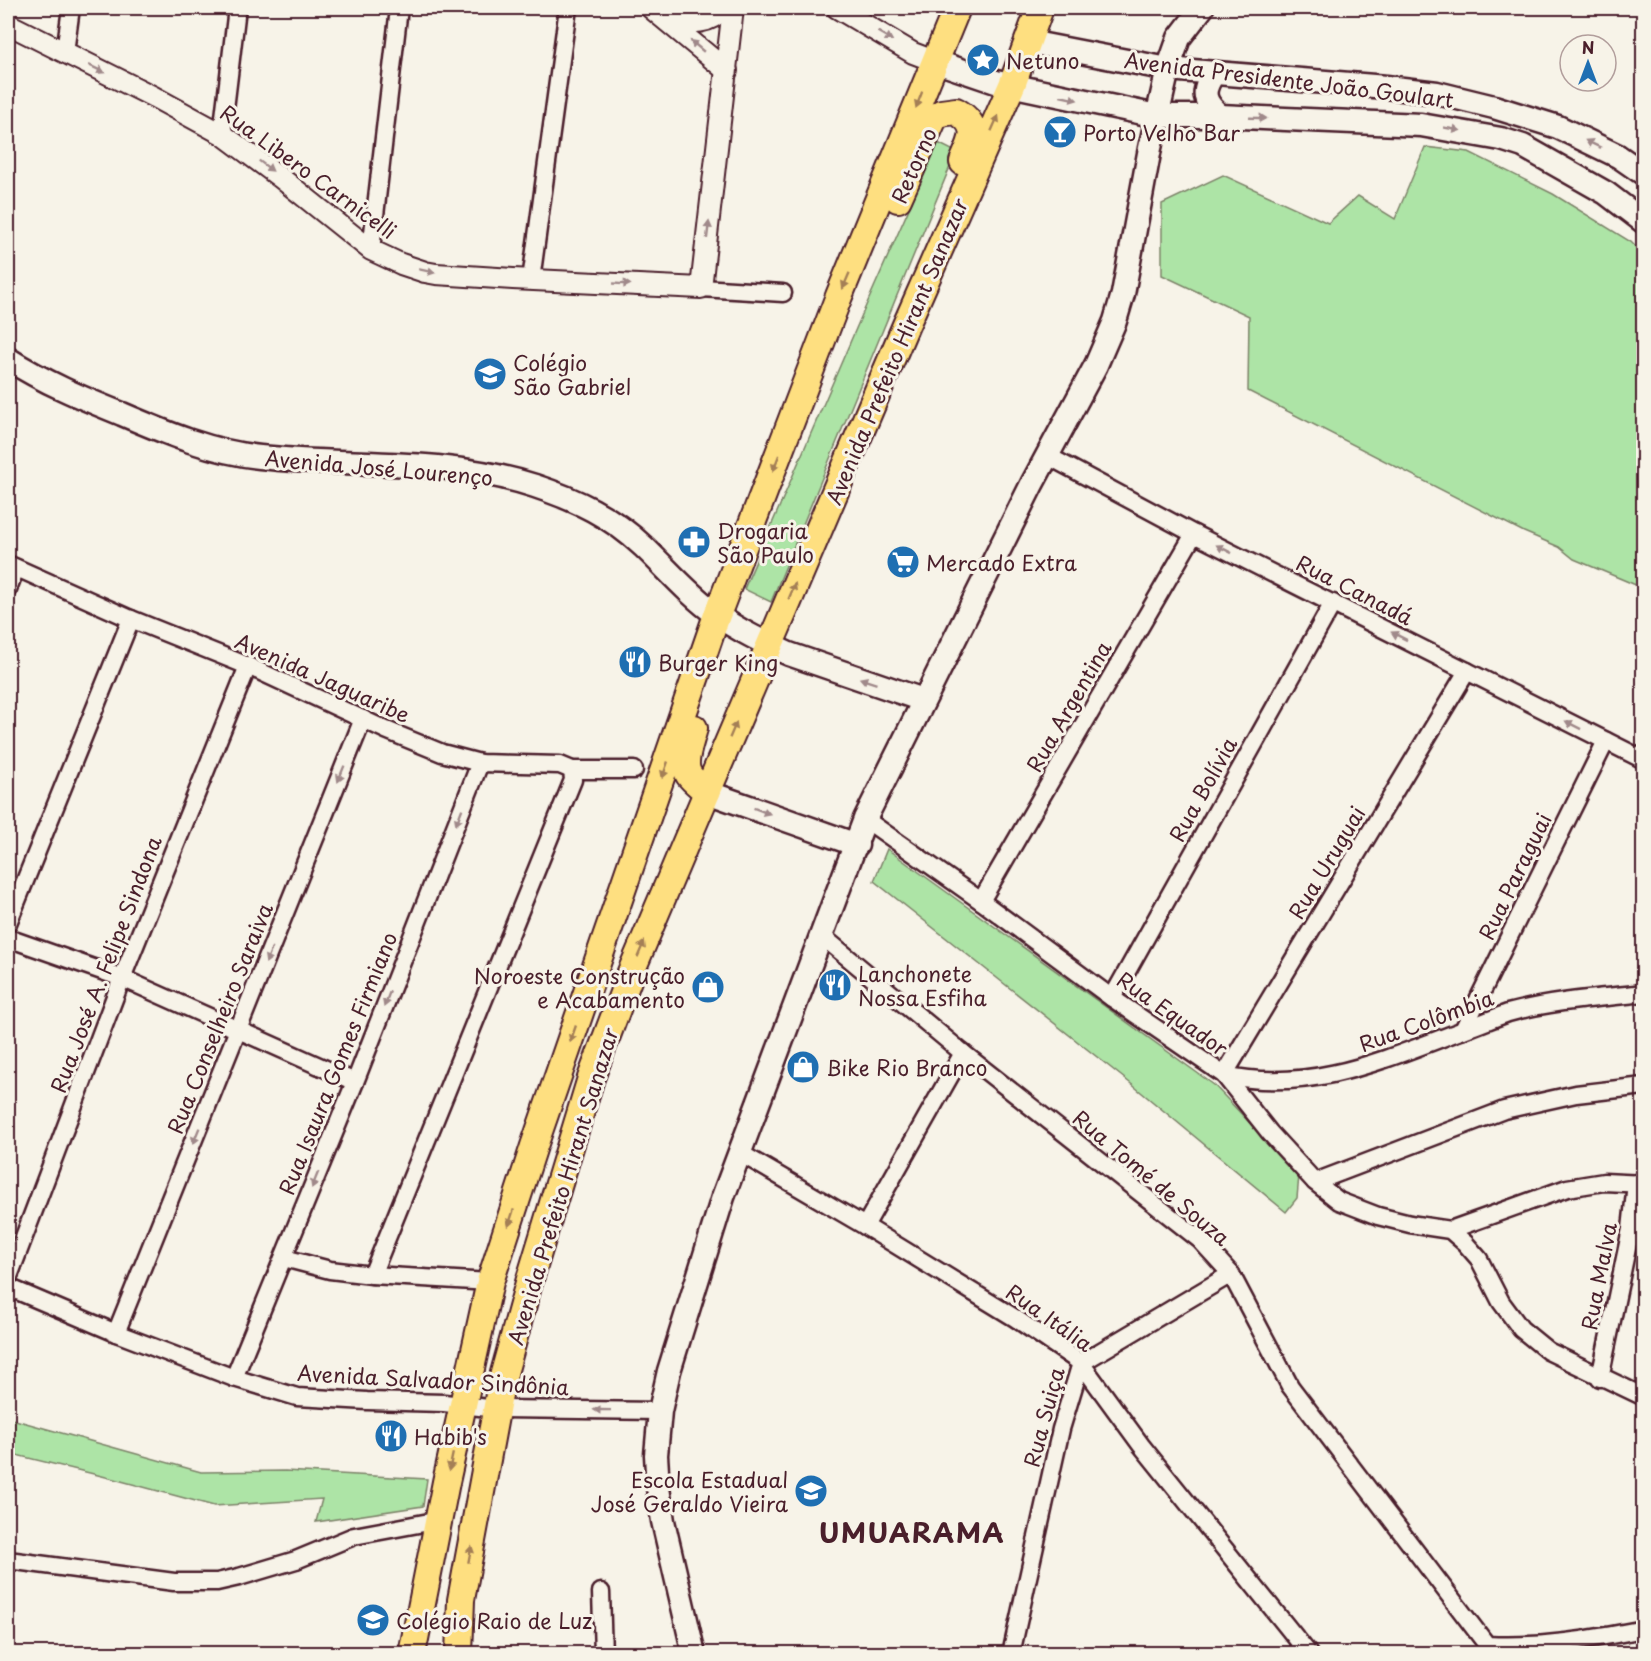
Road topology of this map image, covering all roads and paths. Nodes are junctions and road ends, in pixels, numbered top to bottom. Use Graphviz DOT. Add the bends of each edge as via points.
graph roads {
  1 [pos="71,8"];
  2 [pos="237,8"];
  3 [pos="399,8"];
  4 [pos="568,8"];
  5 [pos="651,8"];
  6 [pos="724,8"];
  7 [pos="733,8"];
  8 [pos="837,8"];
  9 [pos="957,8"];
  10 [pos="1041,8"];
  11 [pos="1202,8"];
  12 [pos="668,21"];
  13 [pos="8,24"];
  14 [pos="1029,42"];
  15 [pos="65,52"];
  16 [pos="945,65"];
  17 [pos="1168,69"];
  18 [pos="727,70"];
  19 [pos="1214,72"];
  20 [pos="1004,83"];
  21 [pos="1157,116"];
  22 [pos="1220,116"];
  23 [pos="222,134"];
  24 [pos="1644,174"];
  25 [pos="1644,222"];
  26 [pos="865,235"];
  27 [pos="371,250"];
  28 [pos="531,280"];
  29 [pos="923,286"];
  30 [pos="701,288"];
  31 [pos="783,293"];
  32 [pos="8,359"];
  33 [pos="1048,456"];
  34 [pos="1194,534"];
  35 [pos="12,566"];
  36 [pos="8,589"];
  37 [pos="1333,603"];
  38 [pos="717,615"];
  39 [pos="131,619"];
  40 [pos="770,646"];
  41 [pos="248,666"];
  42 [pos="699,669"];
  43 [pos="1467,671"];
  44 [pos="923,700"];
  45 [pos="363,719"];
  46 [pos="1606,741"];
  47 [pos="1644,760"];
  48 [pos="480,763"];
  49 [pos="572,770"];
  50 [pos="634,770"];
  51 [pos="707,792"];
  52 [pos="865,819"];
  53 [pos="857,845"];
  54 [pos="981,901"];
  55 [pos="8,923"];
  56 [pos="822,936"];
  57 [pos="8,938"];
  58 [pos="122,978"];
  59 [pos="1644,993"];
  60 [pos="1112,998"];
  61 [pos="239,1030"];
  62 [pos="1463,1030"];
  63 [pos="963,1053"];
  64 [pos="1224,1075"];
  65 [pos="355,1082"];
  66 [pos="1644,1086"];
  67 [pos="740,1153"];
  68 [pos="1315,1182"];
  69 [pos="1640,1183"];
  70 [pos="866,1226"];
  71 [pos="1450,1230"];
  72 [pos="284,1258"];
  73 [pos="1231,1274"];
  74 [pos="372,1275"];
  75 [pos="8,1279"];
  76 [pos="490,1282"];
  77 [pos="8,1287"];
  78 [pos="116,1333"];
  79 [pos="1081,1363"];
  80 [pos="234,1378"];
  81 [pos="1600,1378"];
  82 [pos="1644,1397"];
  83 [pos="463,1405"];
  84 [pos="497,1409"];
  85 [pos="660,1412"];
  86 [pos="440,1520"];
  87 [pos="8,1560"];
  88 [pos="601,1592"];
  89 [pos="461,1600"];
  90 [pos="1644,1629"];
  91 [pos="1490,1649"];
  92 [pos="412,1653"];
  93 [pos="446,1653"];
  94 [pos="459,1653"];
  95 [pos="603,1653"];
  96 [pos="694,1653"];
  97 [pos="1011,1653"];
  98 [pos="1309,1653"];
  1 -- 15 [label="street"];
  2 -- 23 [label="street"];
  3 -- 27 [label="street"];
  4 -- 28 [label="street"];
  5 -- 12 [label="street"];
  6 -- 12 [label="street" via="699,23"];
  7 -- 18 [label="street"];
  8 -- 16 [label="street, one-way" via="913,54"];
  9 -- 16 [label="main road, Avenida Prefeito Hirant Sanazar"];
  10 -- 14 [label="main road, Avenida Prefeito Hirant Sanazar"];
  11 -- 17 [label="main road" via="1179,38"];
  18 -- 12 [label="street, one-way"];
  13 -- 15 [label="street, Rua Libero Carnicelli"];
  14 -- 17 [label="main road, Avenida Presidente João Goulart"];
  14 -- 20 [label="main road, Avenida Prefeito Hirant Sanazar"];
  15 -- 23 [label="street, Rua Libero Carnicelli, one-way"];
  16 -- 20 [label="main road, Avenida Presidente João Goulart"];
  16 -- 26 [label="main road, Avenida Prefeito Hirant Sanazar, one-way"];
  17 -- 19 [label="main road, Avenida Presidente João Goulart"];
  17 -- 21 [label="main road"];
  30 -- 18 [label="street, one-way"];
  19 -- 22 [label="main road" via="1205,95 1208,105"];
  24 -- 19 [label="main road, Avenida Presidente João Goulart, one-way" via="1618,156 1557,127 1437,93"];
  20 -- 21 [label="main road, Avenida Presidente João Goulart, one-way"];
  29 -- 20 [label="main road, Avenida Prefeito Hirant Sanazar, one-way"];
  21 -- 22 [label="main road, Avenida Presidente João Goulart"];
  21 -- 33 [label="main road" via="1115,321"];
  22 -- 25 [label="main road, Avenida Presidente João Goulart, one-way" via="1421,125 1502,139 1523,146 1606,193"];
  23 -- 27 [label="street, Rua Libero Carnicelli, one-way"];
  26 -- 29 [label="main road, Retorno" via="889,218 934,118 956,111 969,120 973,130 970,146 923,253"];
  26 -- 38 [label="main road, Avenida Prefeito Hirant Sanazar, one-way"];
  27 -- 28 [label="street, Rua Libero Carnicelli, one-way" via="425,272"];
  28 -- 30 [label="street, Rua Libero Carnicelli, one-way"];
  40 -- 29 [label="main road, Avenida Prefeito Hirant Sanazar, one-way"];
  30 -- 31 [label="street, Rua Libero Carnicelli"];
  32 -- 38 [label="main road, Avenida José Lourenço" via="66,392 212,448 257,457 436,467 534,485 590,507 618,525"];
  33 -- 34 [label="street, Rua Canadá"];
  33 -- 44 [label="main road"];
  37 -- 34 [label="street, Rua Canadá, one-way"];
  34 -- 54 [label="street, Rua Argentina"];
  35 -- 36 [label="street"];
  35 -- 39 [label="street, Avenida Jaguaribe"];
  43 -- 37 [label="street, Rua Canadá, one-way"];
  37 -- 60 [label="street, Rua Bolívia"];
  38 -- 40 [label="main road, Avenida José Lourenço"];
  38 -- 42 [label="main road, Avenida Prefeito Hirant Sanazar"];
  39 -- 41 [label="street, Avenida Jaguaribe"];
  39 -- 55 [label="street"];
  44 -- 40 [label="main road, Avenida José Lourenço, one-way"];
  51 -- 40 [label="main road, Avenida Prefeito Hirant Sanazar, one-way"];
  41 -- 45 [label="street, Avenida Jaguaribe"];
  41 -- 58 [label="street, Rua José A. Felipe Sindona"];
  42 -- 51 [label="main road" via="702,693 687,769 689,776"];
  42 -- 76 [label="main road, Avenida Prefeito Hirant Sanazar, one-way"];
  46 -- 43 [label="street, Rua Canadá, one-way"];
  43 -- 64 [label="street, Rua Uruguai"];
  44 -- 52 [label="main road"];
  45 -- 48 [label="street, Avenida Jaguaribe" via="442,753"];
  45 -- 61 [label="street, Rua Conselheiro Saraiva, one-way"];
  46 -- 47 [label="street, Rua Canadá"];
  46 -- 62 [label="street, Rua Paraguai"];
  48 -- 49 [label="street, Avenida Jaguaribe" via="560,765"];
  48 -- 65 [label="street, Rua Isaura Gomes Firmiano, one-way"];
  49 -- 50 [label="street, Avenida Jaguaribe"];
  49 -- 74 [label="street" via="573,780"];
  51 -- 53 [label="main road, one-way"];
  84 -- 51 [label="main road, Avenida Prefeito Hirant Sanazar, one-way" via="530,1279 591,1078"];
  52 -- 53 [label="main road"];
  52 -- 54 [label="street, Rua Equador"];
  53 -- 56 [label="main road"];
  54 -- 60 [label="street, Rua Equador"];
  56 -- 63 [label="street, Rua Tomé de Souza"];
  56 -- 67 [label="main road"];
  57 -- 58 [label="street"];
  58 -- 61 [label="street"];
  58 -- 75 [label="street, Rua José A. Felipe Sindona"];
  59 -- 62 [label="street, Rua Colômbia" via="1508,1013"];
  60 -- 64 [label="street, Rua Equador"];
  61 -- 65 [label="street"];
  61 -- 78 [label="street, Rua Conselheiro Saraiva, one-way"];
  62 -- 64 [label="street, Rua Colômbia" via="1352,1071 1321,1077 1247,1080"];
  63 -- 70 [label="street"];
  63 -- 73 [label="street, Rua Tomé de Souza" via="1200,1240"];
  64 -- 68 [label="street, Rua Equador"];
  65 -- 72 [label="street, Rua Isaura Gomes Firmiano, one-way"];
  66 -- 68 [label="street" via="1576,1094 1504,1110"];
  67 -- 70 [label="street, Rua Itália"];
  67 -- 85 [label="main road" via="669,1371"];
  68 -- 71 [label="street, Rua Equador" via="1339,1201 1378,1216"];
  69 -- 71 [label="street" via="1604,1182 1568,1188"];
  69 -- 81 [label="street, Rua Malva"];
  70 -- 79 [label="street, Rua Itália"];
  71 -- 81 [label="street" via="1479,1259 1501,1302 1521,1329 1548,1351"];
  72 -- 74 [label="street" via="330,1270"];
  72 -- 80 [label="street, Rua Isaura Gomes Firmiano"];
  73 -- 79 [label="street, Rua Suiça"];
  73 -- 91 [label="street, Rua Tomé de Souza" via="1290,1386"];
  74 -- 76 [label="street"];
  76 -- 83 [label="main road, Avenida Prefeito Hirant Sanazar"];
  77 -- 78 [label="street, Avenida Salvador Sindônia"];
  78 -- 80 [label="street, Avenida Salvador Sindônia"];
  79 -- 97 [label="street, Rua Suiça" via="1061,1429"];
  79 -- 98 [label="street, Rua Itália" via="1141,1445"];
  80 -- 83 [label="street, Avenida Salvador Sindônia" via="297,1397"];
  81 -- 82 [label="street"];
  83 -- 84 [label="street, Avenida Salvador Sindônia"];
  83 -- 86 [label="main road, Avenida Prefeito Hirant Sanazar, one-way"];
  85 -- 84 [label="street, Avenida Salvador Sindônia, one-way"];
  89 -- 84 [label="main road, Avenida Prefeito Hirant Sanazar, one-way"];
  85 -- 96 [label="main road" via="658,1488"];
  86 -- 87 [label="street" via="354,1536 296,1560 217,1582 174,1582"];
  86 -- 92 [label="main road, Avenida Prefeito Hirant Sanazar"];
  88 -- 95 [label="street"];
  89 -- 93 [label="main road"];
  89 -- 94 [label="main road, Avenida Prefeito Hirant Sanazar"];
  90 -- 91 [label="street, Rua Tomé de Souza" via="1599,1638"];
}
